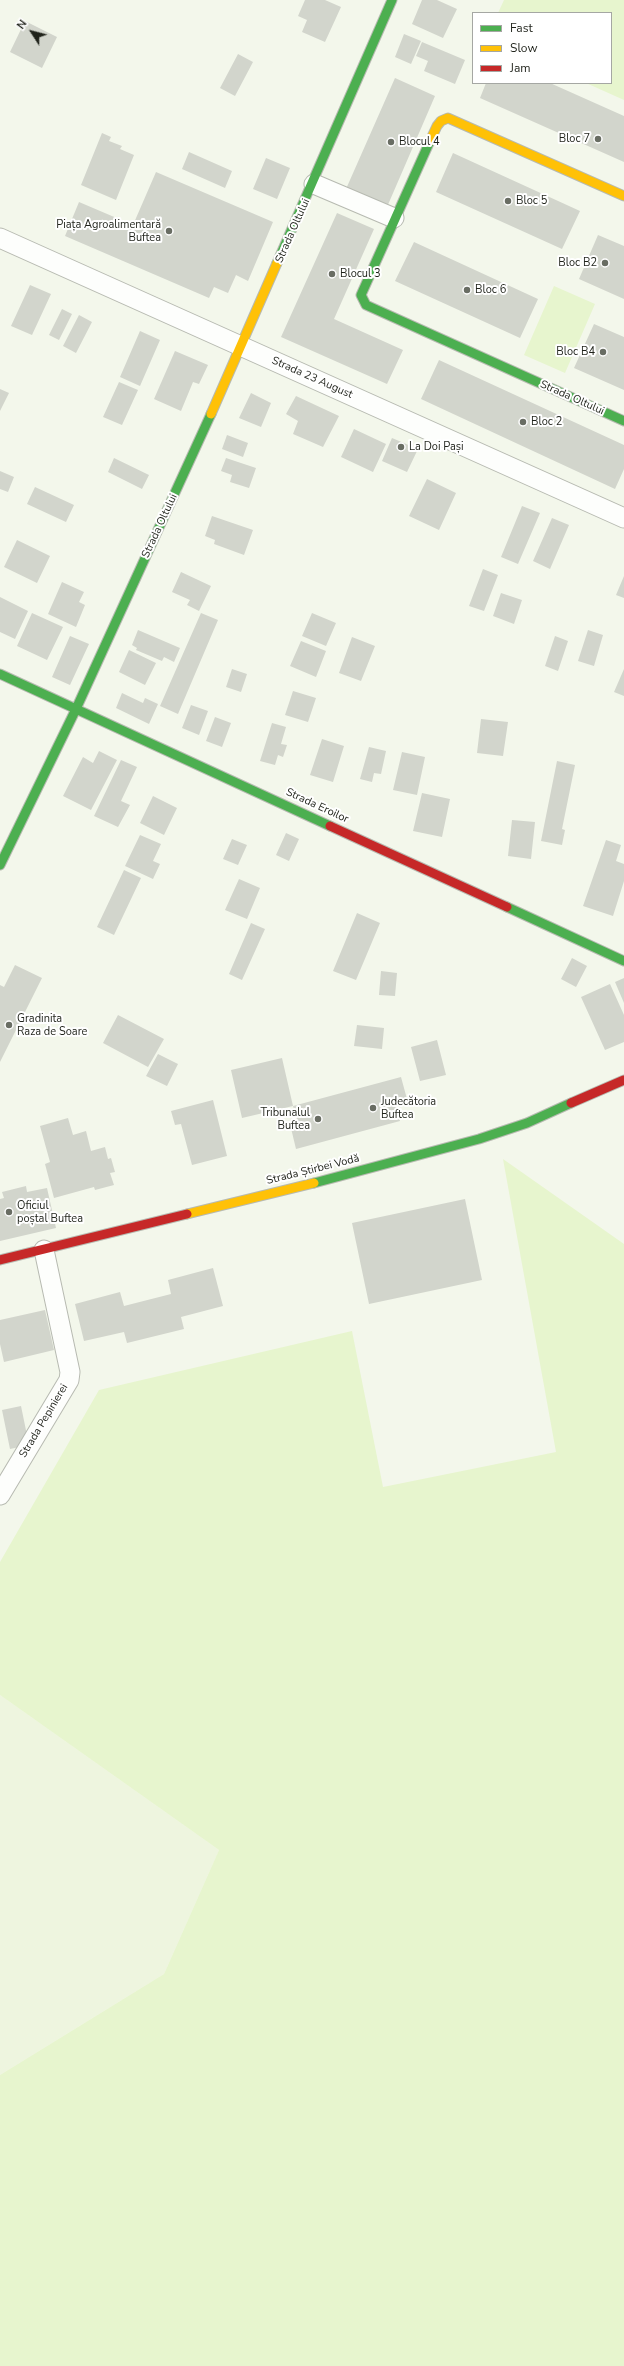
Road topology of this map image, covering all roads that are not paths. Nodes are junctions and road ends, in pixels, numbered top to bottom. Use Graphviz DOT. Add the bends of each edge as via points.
graph roads {
  1 [pos="392,0"];
  2 [pos="314,184"];
  3 [pos="624,196"];
  4 [pos="394,218"];
  5 [pos="0,238"];
  6 [pos="241,347"];
  7 [pos="624,421"];
  8 [pos="624,518"];
  9 [pos="0,674"];
  10 [pos="76,709"];
  11 [pos="0,865"];
  12 [pos="624,962"];
  13 [pos="624,1080"];
  14 [pos="44,1250"];
  15 [pos="0,1260"];
  16 [pos="0,1495"];
  1 -- 2 [label="street, Strada Oltului"];
  2 -- 4 [label="street"];
  2 -- 6 [label="street, Strada Oltului"];
  3 -- 4 [label="street, Strada Oltului" via="448,118 437,126"];
  4 -- 7 [label="street, Strada Oltului" via="362,289 361,295 366,305"];
  5 -- 6 [label="street, Strada 23 August"];
  6 -- 8 [label="street, Strada 23 August"];
  6 -- 10 [label="street, Strada Oltului"];
  9 -- 10 [label="street, Strada Eroilor"];
  10 -- 11 [label="street, Strada Oltului"];
  10 -- 12 [label="street, Strada Eroilor"];
  13 -- 14 [label="street, Strada Știrbei Vodă" via="527,1123 478,1139 398,1162"];
  14 -- 15 [label="street, Strada Știrbei Vodă"];
  14 -- 16 [label="street, Strada Pepinierei" via="70,1372 69,1380"];
}
